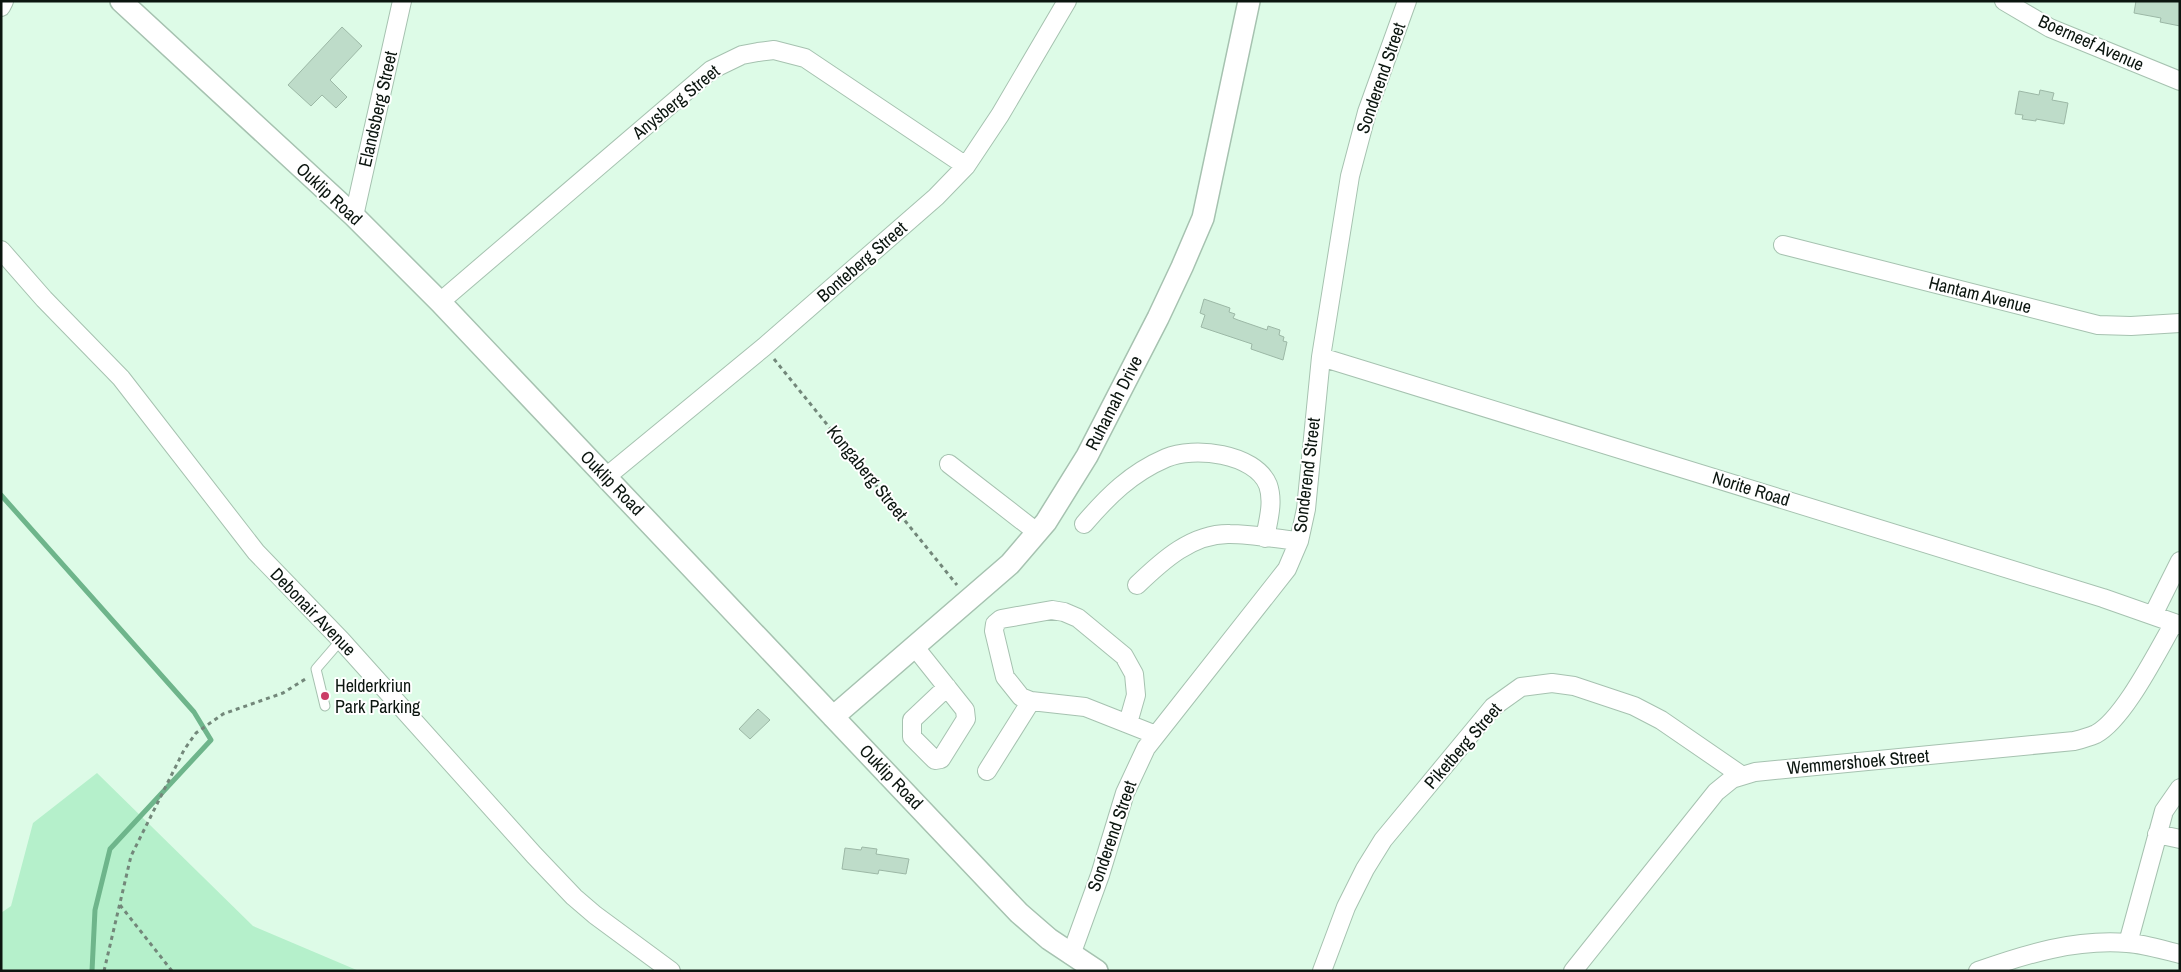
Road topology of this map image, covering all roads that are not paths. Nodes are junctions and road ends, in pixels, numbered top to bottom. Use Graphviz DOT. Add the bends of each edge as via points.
graph roads {
  1 [pos="4,1"];
  2 [pos="121,1"];
  3 [pos="402,1"];
  4 [pos="1067,1"];
  5 [pos="1249,1"];
  6 [pos="1407,1"];
  7 [pos="2004,1"];
  8 [pos="1,7"];
  9 [pos="2180,81"];
  10 [pos="966,166"];
  11 [pos="354,216"];
  12 [pos="1783,245"];
  13 [pos="1,250"];
  14 [pos="440,302"];
  15 [pos="2180,323"];
  16 [pos="1321,357"];
  17 [pos="949,464"];
  18 [pos="606,477"];
  19 [pos="1084,524"];
  20 [pos="1038,533"];
  21 [pos="1265,538"];
  22 [pos="1299,541"];
  23 [pos="2180,561"];
  24 [pos="1137,585"];
  25 [pos="2153,615"];
  26 [pos="2177,624"];
  27 [pos="341,640"];
  28 [pos="914,646"];
  29 [pos="947,688"];
  30 [pos="1031,701"];
  31 [pos="325,706"];
  32 [pos="833,717"];
  33 [pos="1128,723"];
  34 [pos="1156,735"];
  35 [pos="987,771"];
  36 [pos="1741,775"];
  37 [pos="2180,788"];
  38 [pos="2157,834"];
  39 [pos="2180,839"];
  40 [pos="2128,943"];
  41 [pos="2180,954"];
  42 [pos="1071,955"];
  43 [pos="671,971"];
  44 [pos="1097,971"];
  45 [pos="1322,971"];
  46 [pos="1573,971"];
  47 [pos="1978,971"];
  1 -- 8 [label="street"];
  2 -- 11 [label="street, Ouklip Road"];
  3 -- 11 [label="street, Elandsberg Street"];
  4 -- 10 [label="street, Bonteberg Street"];
  5 -- 20 [label="street, Ruhamah Drive" via="1203,218 1158,318 1087,456"];
  6 -- 16 [label="street, Sonderend Street" via="1367,112 1350,176"];
  7 -- 9 [label="street, Boerneef Avenue" via="2050,28"];
  10 -- 14 [label="street, Anysberg Street" via="805,58 774,50 742,55 711,70"];
  10 -- 18 [label="street, Bonteberg Street" via="936,197 764,347"];
  11 -- 14 [label="street, Ouklip Road"];
  12 -- 15 [label="street, Hantam Avenue" via="2098,325"];
  13 -- 27 [label="street, Debonair Avenue" via="121,378 256,552"];
  14 -- 18 [label="street, Ouklip Road"];
  16 -- 22 [label="street, Sonderend Street" via="1306,510"];
  16 -- 25 [label="street, Norite Road"];
  17 -- 20 [label="street"];
  18 -- 32 [label="street, Ouklip Road"];
  19 -- 21 [label="street" via="1110,494 1137,473 1180,454 1211,452 1244,463 1262,476 1268,485 1270,507"];
  20 -- 28 [label="street, Ruhamah Drive" via="1010,564"];
  21 -- 22 [label="street"];
  21 -- 24 [label="street" via="1218,534 1193,541"];
  22 -- 34 [label="street, Sonderend Street" via="1287,569"];
  23 -- 25 [label="street"];
  25 -- 26 [label="street, Norite Road"];
  26 -- 36 [label="street, Wemmershoek Street" via="2116,718 2088,738"];
  27 -- 31 [label="lane" via="316,669"];
  27 -- 43 [label="street, Debonair Avenue" via="574,897"];
  28 -- 29 [label="street"];
  28 -- 32 [label="street, Ruhamah Drive"];
  30 -- 33 [label="street" via="1085,707"];
  30 -- 33 [label="street" via="1021,697 1005,677 995,624 1001,619 1052,610 1064,612 1078,618 1128,661 1134,674 1136,695"];
  30 -- 35 [label="street"];
  32 -- 42 [label="street, Ouklip Road" via="1019,913"];
  33 -- 34 [label="street"];
  34 -- 42 [label="street, Sonderend Street" via="1125,793"];
  36 -- 45 [label="street, Piketberg Street" via="1661,720 1634,706 1574,686 1552,683 1521,687 1493,707 1383,840 1346,906"];
  36 -- 46 [label="street, Wemmershoek Street" via="1716,792"];
  37 -- 38 [label="street" via="2168,804"];
  38 -- 39 [label="street"];
  38 -- 40 [label="street"];
  40 -- 41 [label="street"];
  40 -- 47 [label="street" via="2057,947 2024,954"];
  42 -- 44 [label="street, Ouklip Road"];
}
